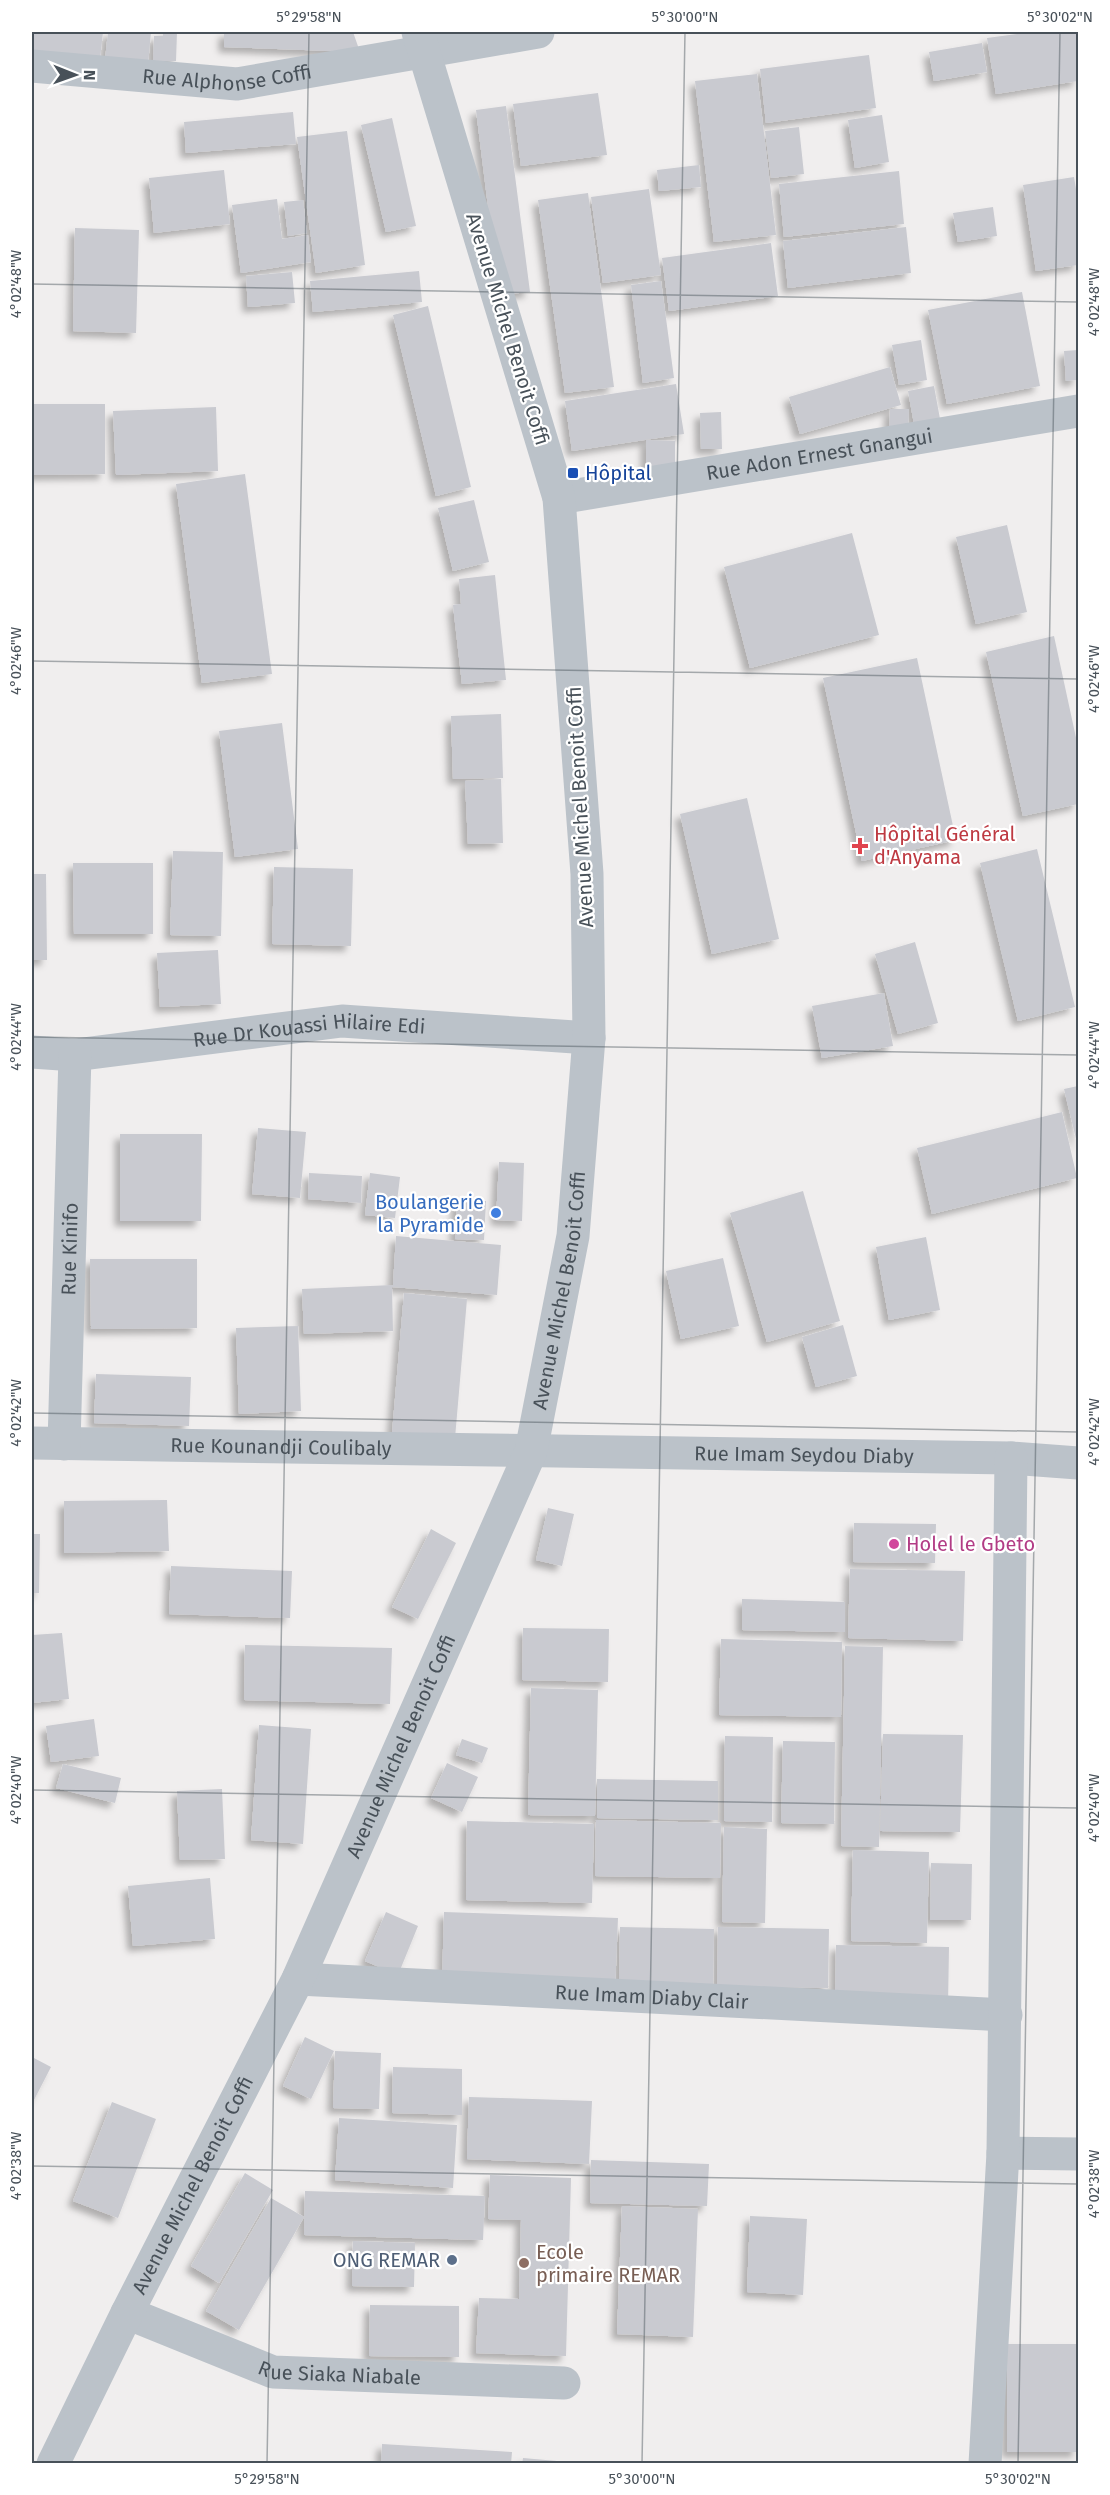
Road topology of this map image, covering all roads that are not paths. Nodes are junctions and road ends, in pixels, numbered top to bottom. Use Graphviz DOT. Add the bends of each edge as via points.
graph roads {
  1 [pos="538,32"];
  2 [pos="421,42"];
  3 [pos="32,66"];
  4 [pos="1078,411"];
  5 [pos="560,498"];
  6 [pos="589,1038"];
  7 [pos="32,1052"];
  8 [pos="75,1055"];
  9 [pos="32,1443"];
  10 [pos="64,1444"];
  11 [pos="531,1450"];
  12 [pos="1011,1458"];
  13 [pos="1078,1463"];
  14 [pos="298,1979"];
  15 [pos="1006,2015"];
  16 [pos="1003,2152"];
  17 [pos="1078,2154"];
  18 [pos="127,2313"];
  19 [pos="564,2383"];
  20 [pos="53,2463"];
  21 [pos="985,2463"];
  1 -- 2 [label="street, Rue Alphonse Coffi"];
  2 -- 3 [label="street, Rue Alphonse Coffi" via="237,84"];
  2 -- 5 [label="street, Avenue Michel Benoit Coffi"];
  4 -- 5 [label="street, Rue Adon Ernest Gnangui"];
  5 -- 6 [label="street, Avenue Michel Benoit Coffi" via="587,874"];
  6 -- 8 [label="street, Rue Dr Kouassi Hilaire Edi" via="342,1021"];
  6 -- 11 [label="street, Avenue Michel Benoit Coffi" via="573,1236"];
  7 -- 8 [label="street, Rue Dr Kouassi Hilaire Edi"];
  8 -- 10 [label="street, Rue Kinifo"];
  9 -- 10 [label="street, Rue Kounandji Coulibaly"];
  10 -- 11 [label="street, Rue Kounandji Coulibaly"];
  11 -- 12 [label="street, Rue Imam Seydou Diaby"];
  11 -- 14 [label="street, Avenue Michel Benoit Coffi"];
  12 -- 13 [label="street, Rue Imam Seydou Diaby"];
  12 -- 15 [label="street"];
  14 -- 15 [label="street, Rue Imam Diaby Clair"];
  14 -- 18 [label="street, Avenue Michel Benoit Coffi"];
  15 -- 16 [label="street"];
  16 -- 17 [label="street"];
  16 -- 21 [label="street"];
  18 -- 19 [label="street, Rue Siaka Niabale" via="273,2372"];
  18 -- 20 [label="street, Avenue Michel Benoit Coffi"];
}
